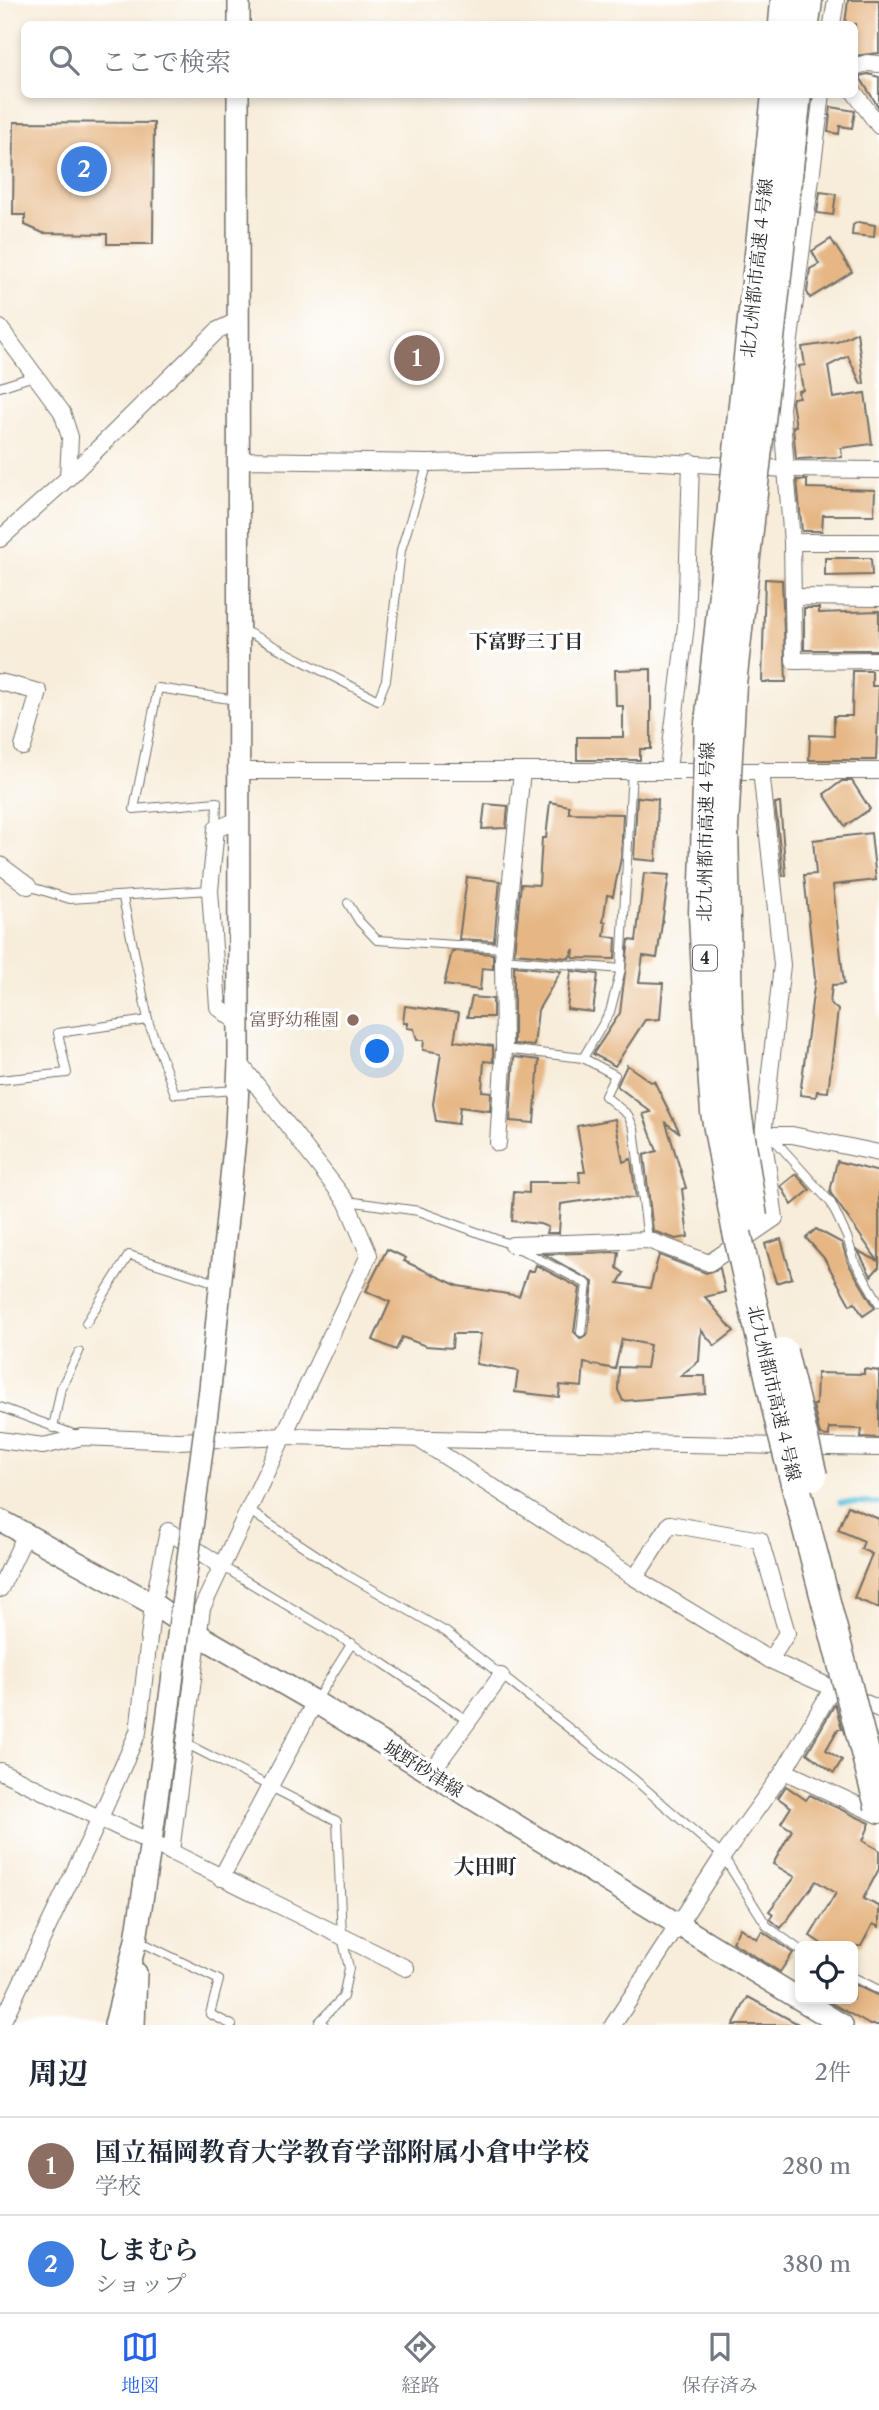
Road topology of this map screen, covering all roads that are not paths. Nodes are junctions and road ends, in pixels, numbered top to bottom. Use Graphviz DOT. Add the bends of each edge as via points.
graph roads {
  1 [pos="239,0"];
  2 [pos="785,0"];
  3 [pos="808,0"];
  4 [pos="836,0"];
  5 [pos="239,21"];
  6 [pos="783,21"];
  7 [pos="805,21"];
  8 [pos="832,21"];
  9 [pos="879,64"];
  10 [pos="858,66"];
  11 [pos="858,96"];
  12 [pos="238,98"];
  13 [pos="776,98"];
  14 [pos="797,98"];
  15 [pos="821,98"];
  16 [pos="879,126"];
  17 [pos="237,321"];
  18 [pos="0,328"];
  19 [pos="34,376"];
  20 [pos="0,387"];
  21 [pos="239,460"];
  22 [pos="691,462"];
  23 [pos="428,463"];
  24 [pos="787,469"];
  25 [pos="879,470"];
  26 [pos="68,478"];
  27 [pos="0,539"];
  28 [pos="792,542"];
  29 [pos="879,542"];
  30 [pos="793,597"];
  31 [pos="879,598"];
  32 [pos="238,628"];
  33 [pos="879,660"];
  34 [pos="0,682"];
  35 [pos="237,700"];
  36 [pos="23,747"];
  37 [pos="668,769"];
  38 [pos="632,770"];
  39 [pos="761,770"];
  40 [pos="237,771"];
  41 [pos="522,771"];
  42 [pos="878,775"];
  43 [pos="238,820"];
  44 [pos="216,829"];
  45 [pos="0,865"];
  46 [pos="28,887"];
  47 [pos="210,890"];
  48 [pos="123,898"];
  49 [pos="348,903"];
  50 [pos="504,954"];
  51 [pos="621,970"];
  52 [pos="148,1020"];
  53 [pos="239,1024"];
  54 [pos="504,1049"];
  55 [pos="583,1058"];
  56 [pos="239,1062"];
  57 [pos="0,1080"];
  58 [pos="237,1090"];
  59 [pos="767,1135"];
  60 [pos="498,1143"];
  61 [pos="879,1153"];
  62 [pos="345,1201"];
  63 [pos="648,1240"];
  64 [pos="512,1245"];
  65 [pos="220,1284"];
  66 [pos="879,1303"];
  67 [pos="86,1323"];
  68 [pos="582,1332"];
  69 [pos="79,1352"];
  70 [pos="0,1407"];
  71 [pos="53,1428"];
  72 [pos="284,1436"];
  73 [pos="82,1437"];
  74 [pos="416,1438"];
  75 [pos="0,1440"];
  76 [pos="879,1448"];
  77 [pos="248,1510"];
  78 [pos="0,1520"];
  79 [pos="27,1532"];
  80 [pos="220,1565"];
  81 [pos="635,1578"];
  82 [pos="0,1589"];
  83 [pos="153,1604"];
  84 [pos="199,1635"];
  85 [pos="352,1643"];
  86 [pos="770,1660"];
  87 [pos="501,1676"];
  88 [pos="832,1689"];
  89 [pos="315,1702"];
  90 [pos="879,1709"];
  91 [pos="468,1721"];
  92 [pos="185,1743"];
  93 [pos="879,1746"];
  94 [pos="0,1771"];
  95 [pos="784,1771"];
  96 [pos="430,1774"];
  97 [pos="269,1786"];
  98 [pos="879,1806"];
  99 [pos="879,1815"];
  100 [pos="100,1818"];
  101 [pos="153,1831"];
  102 [pos="171,1852"];
  103 [pos="723,1856"];
  104 [pos="221,1878"];
  105 [pos="678,1927"];
  106 [pos="342,1937"];
  107 [pos="136,1940"];
  108 [pos="795,1946"];
  109 [pos="405,1968"];
  110 [pos="858,1980"];
  111 [pos="879,1990"];
  112 [pos="1,2025"];
  113 [pos="115,2025"];
  114 [pos="134,2025"];
  115 [pos="232,2025"];
  116 [pos="324,2025"];
  117 [pos="613,2025"];
  118 [pos="842,2025"];
  1 -- 5 [label="street"];
  2 -- 6 [label="highway"];
  3 -- 7 [label="highway"];
  4 -- 8 [label="street"];
  9 -- 10 [label="street"];
  11 -- 16 [label="street"];
  12 -- 17 [label="street"];
  13 -- 98 [label="highway, 北九州都市高速４号線 / 4, bridge" via="709,724 703,914 708,1015 715,1112 736,1228 781,1429"];
  14 -- 93 [label="highway, 北九州都市高速４号線 / 4, bridge" via="729,727 724,852 729,1013 737,1111 755,1227"];
  15 -- 24 [label="street" via="781,408"];
  17 -- 21 [label="street"];
  17 -- 26 [label="street" via="218,330"];
  18 -- 19 [label="street"];
  19 -- 20 [label="lane"];
  19 -- 26 [label="street" via="62,412 70,437"];
  21 -- 23 [label="street"];
  21 -- 32 [label="street"];
  22 -- 23 [label="street"];
  22 -- 24 [label="street"];
  22 -- 37 [label="street" via="686,625"];
  23 -- 32 [label="lane" via="401,550 386,680 378,700"];
  24 -- 25 [label="street"];
  24 -- 28 [label="street"];
  26 -- 27 [label="street"];
  28 -- 29 [label="street"];
  28 -- 30 [label="street"];
  30 -- 31 [label="street"];
  30 -- 33 [label="street" via="794,661"];
  32 -- 35 [label="street"];
  34 -- 36 [label="street" via="39,692"];
  35 -- 40 [label="street"];
  35 -- 44 [label="lane" via="158,688 134,808 217,802"];
  37 -- 38 [label="street"];
  37 -- 39 [label="street"];
  38 -- 41 [label="street"];
  38 -- 51 [label="lane"];
  39 -- 42 [label="street"];
  39 -- 59 [label="street" via="782,965"];
  40 -- 41 [label="street"];
  40 -- 43 [label="street"];
  41 -- 50 [label="street"];
  43 -- 44 [label="street"];
  43 -- 53 [label="street"];
  44 -- 47 [label="street"];
  45 -- 46 [label="street"];
  46 -- 48 [label="lane" via="70,899"];
  47 -- 48 [label="lane"];
  47 -- 53 [label="street" via="218,1007"];
  48 -- 52 [label="lane"];
  49 -- 50 [label="lane" via="377,940"];
  50 -- 51 [label="lane"];
  50 -- 54 [label="street"];
  51 -- 55 [label="lane" via="610,1012"];
  52 -- 57 [label="lane" via="58,1033 67,1073"];
  52 -- 58 [label="lane" via="175,1094"];
  53 -- 56 [label="street"];
  54 -- 55 [label="lane"];
  54 -- 60 [label="street"];
  55 -- 63 [label="lane" via="615,1075 605,1096 628,1115 634,1129"];
  56 -- 58 [label="street"];
  56 -- 62 [label="street"];
  58 -- 65 [label="street"];
  59 -- 61 [label="street" via="792,1135"];
  59 -- 63 [label="street" via="775,1218 709,1263"];
  59 -- 66 [label="lane" via="831,1203 854,1260"];
  62 -- 64 [label="lane" via="419,1211"];
  62 -- 72 [label="street" via="369,1255"];
  63 -- 64 [label="street"];
  64 -- 68 [label="lane" via="587,1284"];
  65 -- 67 [label="lane" via="129,1255"];
  65 -- 101 [label="street, bridge"];
  69 -- 71 [label="lane" via="61,1388"];
  70 -- 71 [label="lane"];
  71 -- 73 [label="lane"];
  72 -- 73 [label="street" via="178,1441"];
  72 -- 74 [label="street"];
  72 -- 77 [label="street"];
  73 -- 75 [label="street" via="43,1446"];
  74 -- 76 [label="street"];
  74 -- 81 [label="street"];
  77 -- 80 [label="street"];
  77 -- 87 [label="lane" via="446,1632"];
  78 -- 79 [label="street, 城野砂津線"];
  79 -- 82 [label="street"];
  79 -- 83 [label="street, 城野砂津線"];
  80 -- 83 [label="street" via="168,1531"];
  80 -- 84 [label="street" via="202,1608"];
  80 -- 85 [label="lane"];
  81 -- 86 [label="street"];
  81 -- 86 [label="street" via="670,1524 760,1540 787,1633"];
  83 -- 84 [label="street, 城野砂津線"];
  83 -- 100 [label="street" via="138,1732"];
  84 -- 89 [label="street, 城野砂津線"];
  84 -- 92 [label="street"];
  85 -- 89 [label="lane"];
  85 -- 91 [label="lane"];
  86 -- 88 [label="street"];
  87 -- 91 [label="street"];
  87 -- 103 [label="lane" via="635,1780"];
  88 -- 90 [label="street"];
  88 -- 95 [label="street"];
  89 -- 96 [label="street, 城野砂津線"];
  89 -- 97 [label="street"];
  91 -- 96 [label="street"];
  92 -- 97 [label="lane"];
  92 -- 102 [label="street"];
  94 -- 100 [label="street"];
  95 -- 99 [label="street"];
  95 -- 103 [label="street"];
  96 -- 105 [label="street, 城野砂津線"];
  97 -- 104 [label="street"];
  97 -- 106 [label="lane" via="337,1821"];
  100 -- 101 [label="street"];
  100 -- 112 [label="street"];
  101 -- 102 [label="street"];
  101 -- 107 [label="street"];
  102 -- 104 [label="street"];
  103 -- 105 [label="street"];
  103 -- 108 [label="lane" via="767,1926"];
  104 -- 106 [label="street"];
  105 -- 117 [label="street"];
  105 -- 118 [label="street, 城野砂津線"];
  106 -- 109 [label="street"];
  106 -- 116 [label="lane" via="349,1968 343,1997 319,2022"];
  107 -- 113 [label="street"];
  107 -- 114 [label="street"];
  107 -- 115 [label="lane" via="219,1980 210,2014"];
  110 -- 111 [label="lane"];
}
